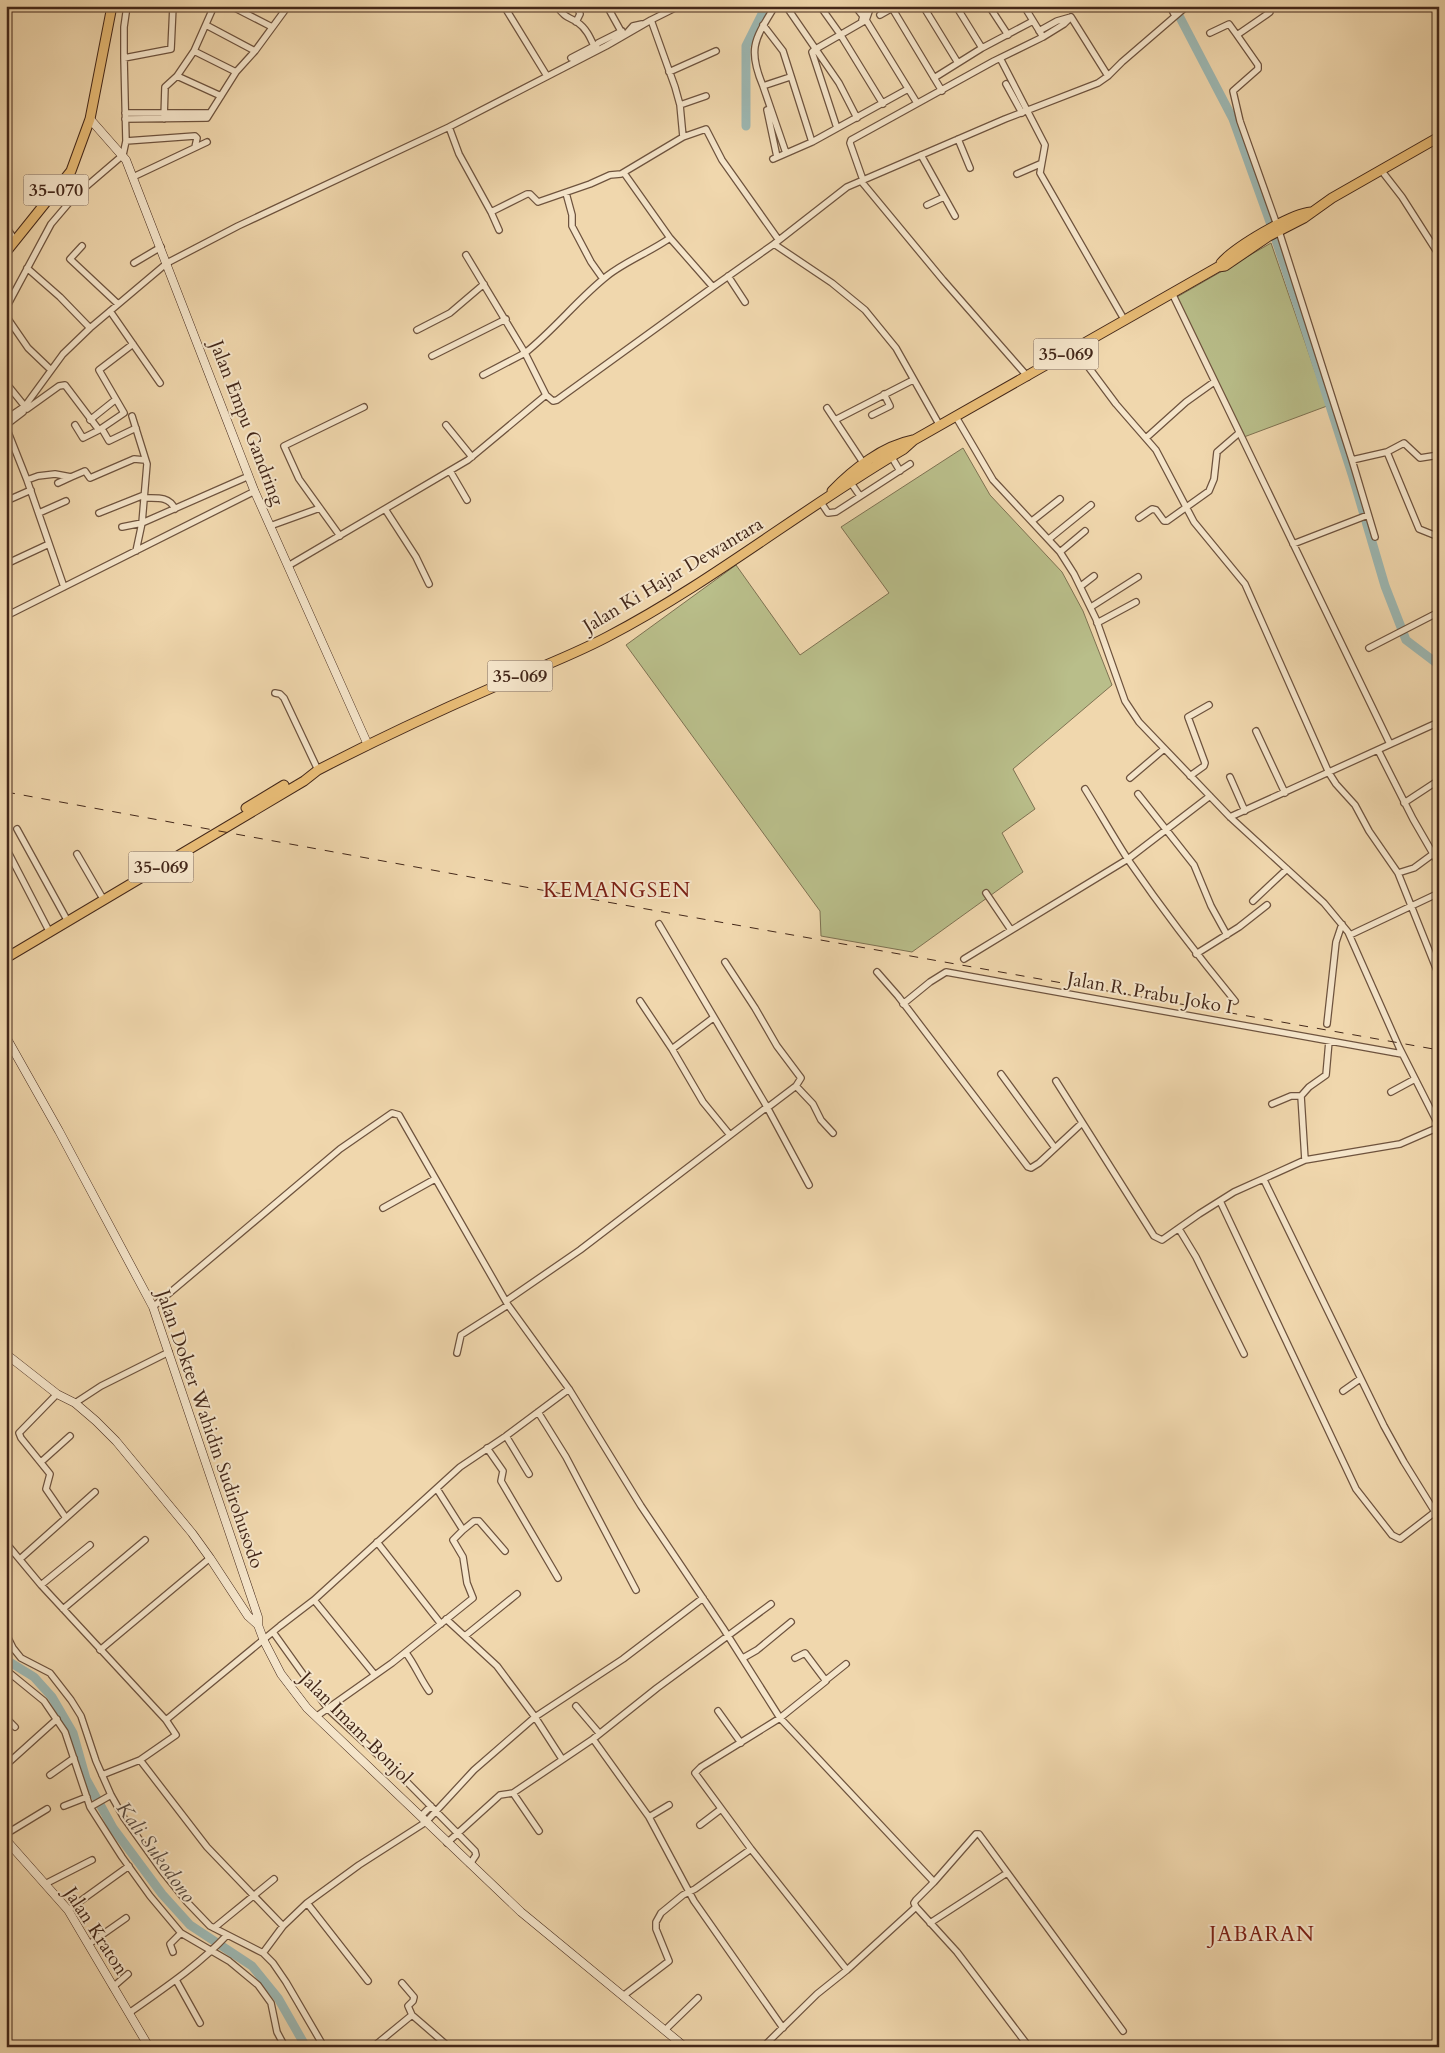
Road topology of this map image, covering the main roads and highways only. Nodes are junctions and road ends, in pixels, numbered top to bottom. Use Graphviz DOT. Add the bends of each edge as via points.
graph roads {
  1 [pos="112,6"];
  2 [pos="90,119"];
  3 [pos="1437,141"];
  4 [pos="6,252"];
  5 [pos="914,440"];
  6 [pos="872,463"];
  7 [pos="823,501"];
  8 [pos="368,745"];
  9 [pos="316,771"];
  10 [pos="6,953"];
  11 [pos="6,958"];
  12 [pos="6,1037"];
  13 [pos="10,1052"];
  14 [pos="6,1354"];
  15 [pos="258,1625"];
  16 [pos="6,1840"];
  17 [pos="149,2047"];
  18 [pos="684,2047"];
  1 -- 2 [label="main road, 35-070"];
  2 -- 4 [label="main road, 35-070" via="71,171"];
  2 -- 8 [label="main road, Jalan Empu Gandring" via="119,151 133,177 254,489"];
  3 -- 5 [label="main road, Jalan Ki Hajar Dewantara / 35-069" via="1311,212 1301,213 1225,266 1218,267"];
  5 -- 6 [label="main road, Jalan Ki Hajar Dewantara / 35-069" via="899,443"];
  5 -- 6 [label="main road, Jalan Ki Hajar Dewantara / 35-069" via="892,458"];
  6 -- 7 [label="main road, Jalan Ki Hajar Dewantara / 35-069" via="852,484"];
  6 -- 7 [label="main road, Jalan Ki Hajar Dewantara / 35-069" via="844,478"];
  7 -- 8 [label="main road, Jalan Ki Hajar Dewantara / 35-069" via="739,557 606,638"];
  8 -- 9 [label="main road, Jalan Ki Hajar Dewantara / 35-069"];
  9 -- 10 [label="main road, Jalan Ki Hajar Dewantara / 35-069" via="264,796"];
  9 -- 11 [label="main road, Jalan Ki Hajar Dewantara / 35-069"];
  12 -- 13 [label="main road, Jalan Dokter Wahidin Sudirohusodo"];
  13 -- 15 [label="main road, Jalan Dokter Wahidin Sudirohusodo" via="64,1139 153,1307 256,1610"];
  14 -- 15 [label="main road, Jalan Imam Bonjol" via="57,1394 75,1403 116,1441 192,1533 248,1616"];
  15 -- 18 [label="main road, Jalan Imam Bonjol" via="281,1674 293,1692 317,1716 548,1936"];
  16 -- 17 [label="main road, Jalan Kraton" via="68,1910"];
}
